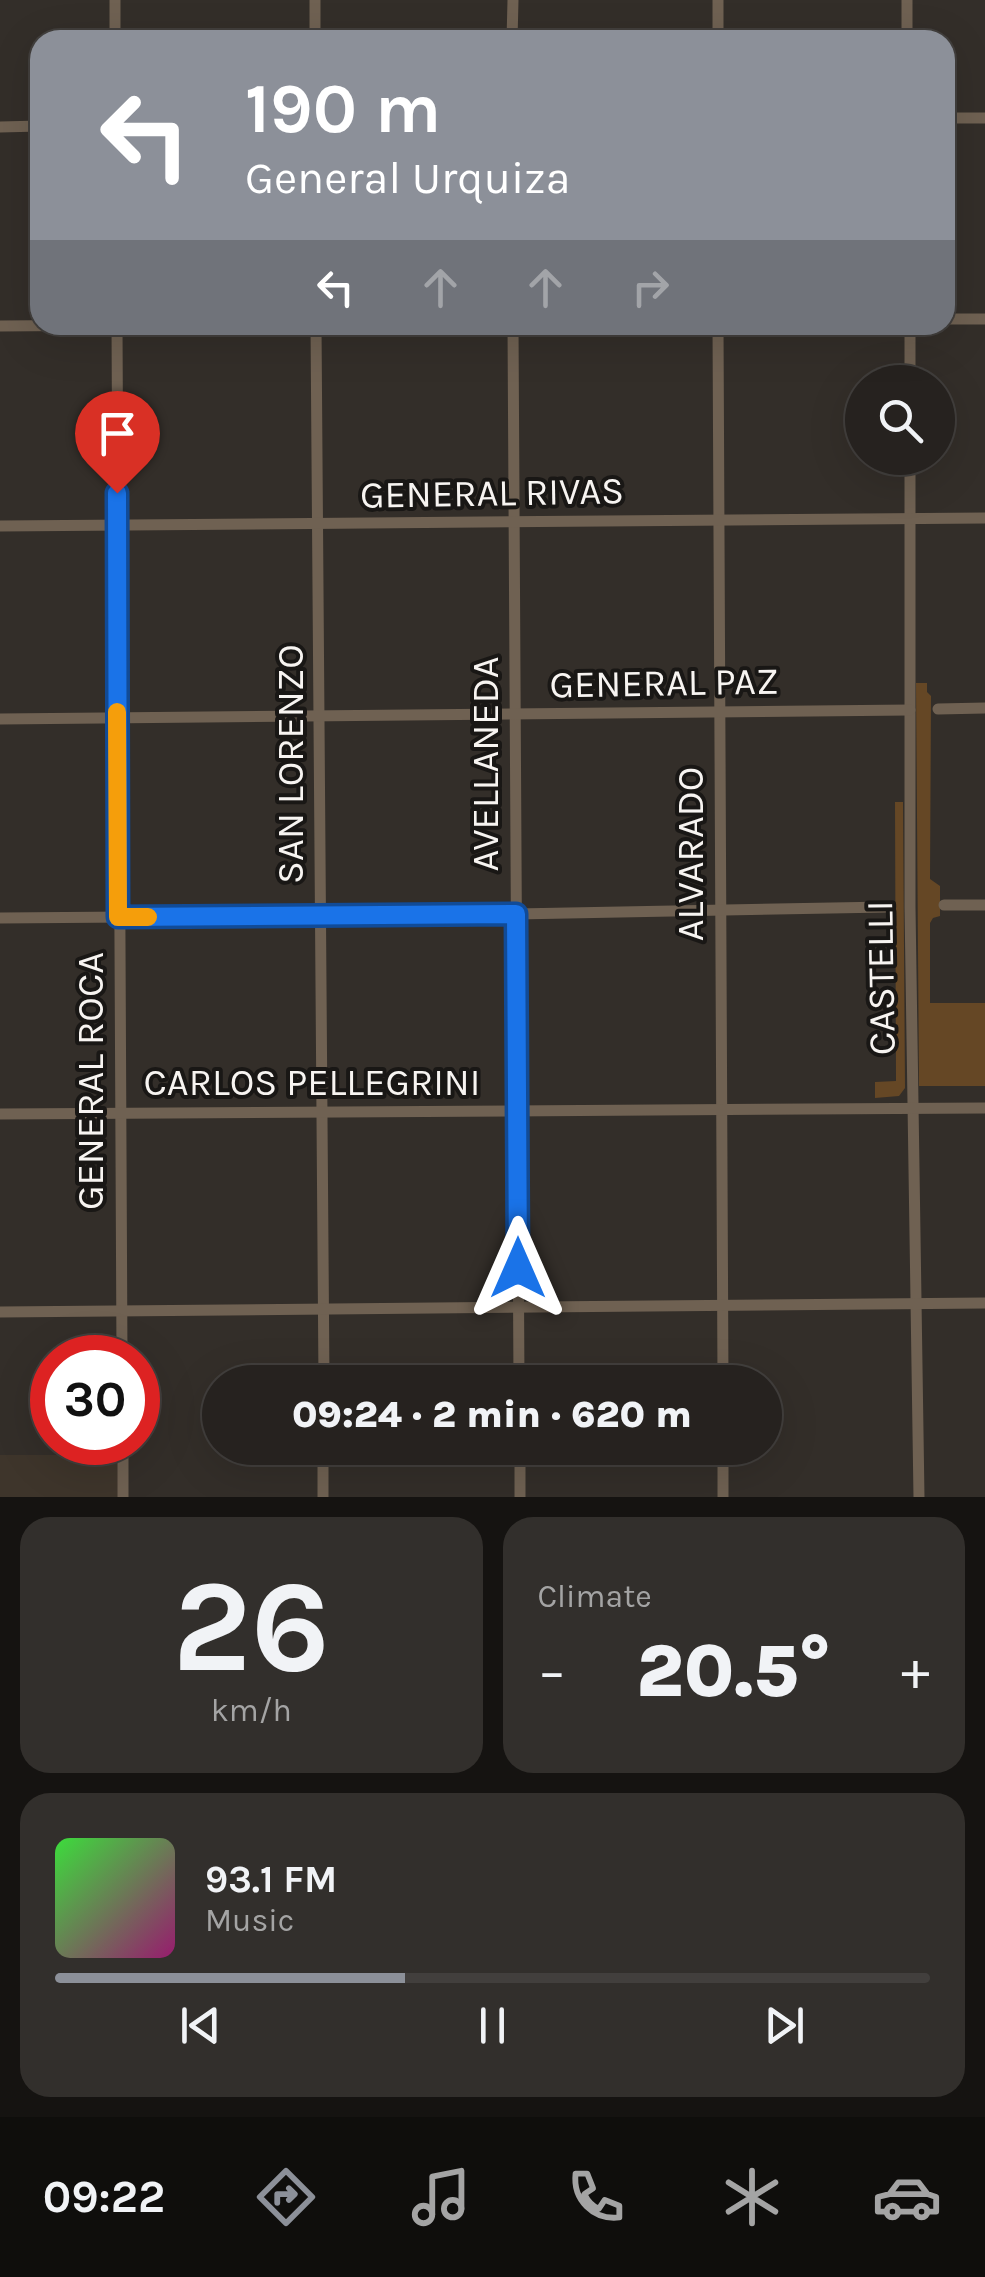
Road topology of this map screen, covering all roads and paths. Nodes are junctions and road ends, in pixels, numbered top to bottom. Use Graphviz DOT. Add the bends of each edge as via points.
graph roads {
  1 [pos="115,0"];
  2 [pos="315,0"];
  3 [pos="513,0"];
  4 [pos="718,0"];
  5 [pos="907,0"];
  6 [pos="114,30"];
  7 [pos="315,30"];
  8 [pos="512,30"];
  9 [pos="718,30"];
  10 [pos="908,30"];
  11 [pos="955,118"];
  12 [pos="985,118"];
  13 [pos="30,126"];
  14 [pos="0,127"];
  15 [pos="985,318"];
  16 [pos="955,319"];
  17 [pos="0,326"];
  18 [pos="30,326"];
  19 [pos="116,335"];
  20 [pos="316,335"];
  21 [pos="513,335"];
  22 [pos="718,335"];
  23 [pos="910,335"];
  24 [pos="910,365"];
  25 [pos="910,475"];
  26 [pos="985,518"];
  27 [pos="910,519"];
  28 [pos="720,521"];
  29 [pos="514,523"];
  30 [pos="319,524"];
  31 [pos="0,526"];
  32 [pos="117,526"];
  33 [pos="985,708"];
  34 [pos="938,709"];
  35 [pos="910,710"];
  36 [pos="720,712"];
  37 [pos="515,714"];
  38 [pos="320,716"];
  39 [pos="117,718"];
  40 [pos="0,719"];
  41 [pos="944,904"];
  42 [pos="985,905"];
  43 [pos="888,907"];
  44 [pos="720,910"];
  45 [pos="516,914"];
  46 [pos="321,916"];
  47 [pos="118,917"];
  48 [pos="0,918"];
  49 [pos="913,1108"];
  50 [pos="985,1108"];
  51 [pos="722,1109"];
  52 [pos="517,1111"];
  53 [pos="322,1112"];
  54 [pos="0,1114"];
  55 [pos="120,1114"];
  56 [pos="985,1303"];
  57 [pos="918,1304"];
  58 [pos="722,1305"];
  59 [pos="519,1307"];
  60 [pos="324,1309"];
  61 [pos="122,1311"];
  62 [pos="0,1312"];
  63 [pos="122,1335"];
  64 [pos="324,1365"];
  65 [pos="519,1365"];
  66 [pos="723,1365"];
  67 [pos="123,1465"];
  68 [pos="323,1465"];
  69 [pos="520,1465"];
  70 [pos="723,1465"];
  71 [pos="123,1497"];
  72 [pos="323,1497"];
  73 [pos="520,1497"];
  74 [pos="724,1497"];
  75 [pos="919,1497"];
  1 -- 6 [label="street"];
  2 -- 7 [label="street"];
  3 -- 8 [label="street"];
  4 -- 9 [label="street"];
  5 -- 10 [label="street"];
  11 -- 12 [label="street"];
  13 -- 14 [label="street"];
  15 -- 16 [label="street"];
  17 -- 18 [label="street"];
  19 -- 32 [label="street, GENERAL ROCA"];
  20 -- 30 [label="street, SAN LORENZO"];
  21 -- 29 [label="street, AVELLANEDA"];
  22 -- 28 [label="street, ALVARADO"];
  23 -- 24 [label="street"];
  25 -- 27 [label="street, CASTELLI"];
  26 -- 27 [label="street, GENERAL RIVAS"];
  27 -- 28 [label="street, GENERAL RIVAS"];
  27 -- 35 [label="street, CASTELLI"];
  28 -- 29 [label="street, GENERAL RIVAS"];
  28 -- 36 [label="street, ALVARADO"];
  29 -- 30 [label="street, GENERAL RIVAS"];
  29 -- 37 [label="street, AVELLANEDA"];
  30 -- 32 [label="street, GENERAL RIVAS"];
  30 -- 38 [label="street, SAN LORENZO"];
  31 -- 32 [label="street, GENERAL RIVAS"];
  32 -- 39 [label="street, GENERAL ROCA"];
  33 -- 34 [label="street"];
  35 -- 36 [label="street, GENERAL PAZ"];
  35 -- 49 [label="street, CASTELLI"];
  36 -- 37 [label="street, GENERAL PAZ"];
  36 -- 44 [label="street, ALVARADO"];
  37 -- 38 [label="street, GENERAL PAZ"];
  37 -- 45 [label="street, AVELLANEDA"];
  38 -- 39 [label="street, GENERAL PAZ"];
  38 -- 46 [label="street, SAN LORENZO"];
  39 -- 40 [label="street, GENERAL PAZ"];
  39 -- 47 [label="street, GENERAL ROCA"];
  41 -- 42 [label="street"];
  43 -- 44 [label="street"];
  44 -- 45 [label="street"];
  44 -- 51 [label="street, ALVARADO"];
  45 -- 46 [label="street"];
  45 -- 52 [label="street, AVELLANEDA"];
  46 -- 47 [label="street"];
  46 -- 53 [label="street, SAN LORENZO"];
  47 -- 48 [label="street"];
  47 -- 55 [label="street, GENERAL ROCA"];
  49 -- 50 [label="street, CARLOS PELLEGRINI"];
  49 -- 51 [label="street, CARLOS PELLEGRINI"];
  49 -- 57 [label="street, CASTELLI"];
  51 -- 52 [label="street, CARLOS PELLEGRINI"];
  51 -- 58 [label="street, ALVARADO"];
  52 -- 53 [label="street, CARLOS PELLEGRINI"];
  52 -- 59 [label="street, AVELLANEDA"];
  53 -- 55 [label="street, CARLOS PELLEGRINI"];
  53 -- 60 [label="street, SAN LORENZO"];
  54 -- 55 [label="street, CARLOS PELLEGRINI"];
  55 -- 61 [label="street, GENERAL ROCA"];
  56 -- 57 [label="street"];
  57 -- 58 [label="street"];
  57 -- 75 [label="street, CASTELLI"];
  58 -- 59 [label="street"];
  58 -- 66 [label="street, ALVARADO"];
  59 -- 60 [label="street"];
  59 -- 65 [label="street, AVELLANEDA"];
  60 -- 61 [label="street"];
  60 -- 64 [label="street, SAN LORENZO"];
  61 -- 62 [label="street"];
  61 -- 63 [label="street, GENERAL ROCA"];
  67 -- 71 [label="street"];
  68 -- 72 [label="street"];
  69 -- 73 [label="street"];
  70 -- 74 [label="street"];
}
